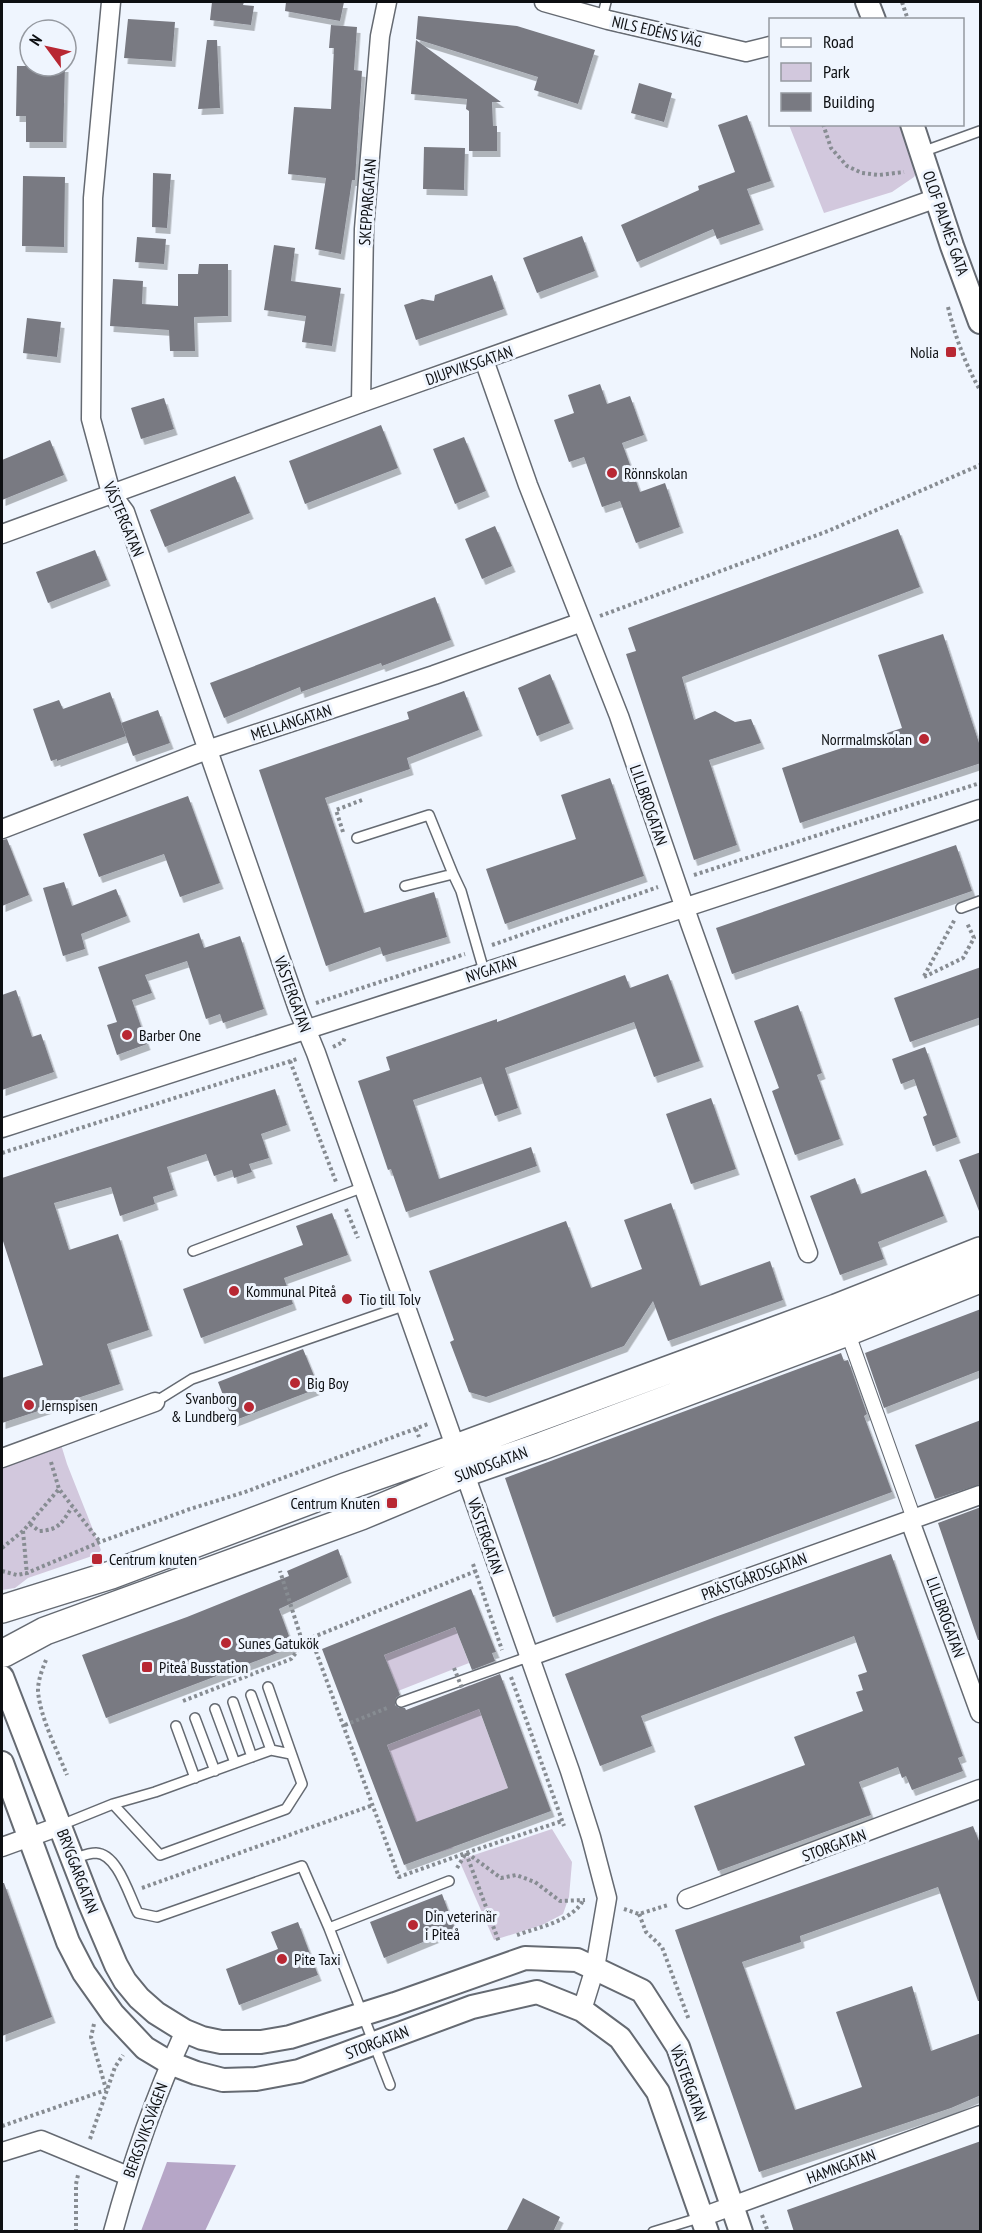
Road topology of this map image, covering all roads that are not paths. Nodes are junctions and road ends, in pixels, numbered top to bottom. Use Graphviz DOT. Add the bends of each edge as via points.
graph roads {
  1 [pos="111,2"];
  2 [pos="387,2"];
  3 [pos="544,2"];
  4 [pos="604,10"];
  5 [pos="769,46"];
  6 [pos="913,126"];
  7 [pos="981,130"];
  8 [pos="922,152"];
  9 [pos="937,198"];
  10 [pos="981,322"];
  11 [pos="484,360"];
  12 [pos="361,403"];
  13 [pos="111,493"];
  14 [pos="2,534"];
  15 [pos="582,622"];
  16 [pos="207,750"];
  17 [pos="981,809"];
  18 [pos="2,829"];
  19 [pos="357,838"];
  20 [pos="453,874"];
  21 [pos="405,886"];
  22 [pos="981,901"];
  23 [pos="684,908"];
  24 [pos="961,908"];
  25 [pos="484,971"];
  26 [pos="305,1029"];
  27 [pos="2,1128"];
  28 [pos="364,1187"];
  29 [pos="193,1251"];
  30 [pos="981,1251"];
  31 [pos="808,1253"];
  32 [pos="981,1279"];
  33 [pos="406,1305"];
  34 [pos="851,1342"];
  35 [pos="155,1402"];
  36 [pos="2,1458"];
  37 [pos="460,1461"];
  38 [pos="981,1495"];
  39 [pos="912,1520"];
  40 [pos="2,1609"];
  41 [pos="2,1654"];
  42 [pos="528,1657"];
  43 [pos="268,1687"];
  44 [pos="250,1695"];
  45 [pos="233,1702"];
  46 [pos="402,1702"];
  47 [pos="215,1709"];
  48 [pos="981,1713"];
  49 [pos="195,1718"];
  50 [pos="176,1726"];
  51 [pos="271,1750"];
  52 [pos="291,1754"];
  53 [pos="252,1757"];
  54 [pos="2,1763"];
  55 [pos="234,1763"];
  56 [pos="215,1771"];
  57 [pos="195,1778"];
  58 [pos="981,1789"];
  59 [pos="113,1804"];
  60 [pos="60,1826"];
  61 [pos="31,1837"];
  62 [pos="2,1847"];
  63 [pos="72,1858"];
  64 [pos="448,1881"];
  65 [pos="687,1899"];
  66 [pos="329,1928"];
  67 [pos="595,1968"];
  68 [pos="582,2010"];
  69 [pos="364,2014"];
  70 [pos="190,2033"];
  71 [pos="375,2043"];
  72 [pos="170,2063"];
  73 [pos="390,2085"];
  74 [pos="981,2115"];
  75 [pos="2,2152"];
  76 [pos="128,2176"];
  77 [pos="732,2206"];
  78 [pos="705,2224"];
  79 [pos="113,2232"];
  80 [pos="653,2232"];
  81 [pos="741,2232"];
  1 -- 13 [label="street, VÄSTERGATAN" via="93,198 91,419"];
  2 -- 12 [label="street, SKEPPARGATAN" via="380,36 364,229"];
  3 -- 4 [label="street, NILS EDÉNS VÄG"];
  4 -- 5 [label="street, NILS EDÉNS VÄG" via="746,52"];
  6 -- 8 [label="street, OLOF PALMES GATA"];
  7 -- 8 [label="lane"];
  8 -- 9 [label="street, OLOF PALMES GATA"];
  9 -- 10 [label="street, OLOF PALMES GATA"];
  9 -- 11 [label="street, DJUPVIKSGATAN"];
  11 -- 12 [label="street, DJUPVIKSGATAN"];
  11 -- 15 [label="street, LILLBROGATAN"];
  12 -- 13 [label="street, DJUPVIKSGATAN"];
  13 -- 14 [label="street, DJUPVIKSGATAN"];
  13 -- 16 [label="street, VÄSTERGATAN" via="125,512"];
  15 -- 16 [label="street, MELLANGATAN"];
  15 -- 23 [label="street, LILLBROGATAN" via="619,716"];
  16 -- 18 [label="street, MELLANGATAN"];
  16 -- 26 [label="street, VÄSTERGATAN"];
  17 -- 23 [label="street, NYGATAN"];
  19 -- 20 [label="lane" via="429,815"];
  20 -- 21 [label="lane"];
  20 -- 25 [label="lane"];
  22 -- 24 [label="lane"];
  23 -- 25 [label="street, NYGATAN"];
  23 -- 31 [label="street, LILLBROGATAN"];
  25 -- 26 [label="street, NYGATAN"];
  26 -- 27 [label="street, NYGATAN"];
  26 -- 28 [label="street, VÄSTERGATAN"];
  28 -- 29 [label="lane"];
  28 -- 33 [label="street, VÄSTERGATAN"];
  30 -- 37 [label="main road, SUNDSGATAN"];
  32 -- 37 [label="main road, SUNDSGATAN" via="640,1409"];
  33 -- 35 [label="lane" via="192,1380"];
  33 -- 37 [label="street, VÄSTERGATAN"];
  34 -- 39 [label="street, LILLBROGATAN"];
  35 -- 36 [label="street"];
  37 -- 40 [label="main road, SUNDSGATAN" via="345,1487 111,1575"];
  37 -- 41 [label="main road, SUNDSGATAN" via="361,1516 45,1631"];
  37 -- 42 [label="street, VÄSTERGATAN"];
  38 -- 39 [label="street, PRÄSTGÅRDSGATAN"];
  39 -- 42 [label="street, PRÄSTGÅRDSGATAN"];
  39 -- 48 [label="street, LILLBROGATAN"];
  41 -- 60 [label="street, BRYGGARGATAN"];
  42 -- 46 [label="lane"];
  42 -- 67 [label="street, VÄSTERGATAN" via="570,1771 607,1898"];
  43 -- 52 [label="lane"];
  44 -- 51 [label="lane"];
  45 -- 53 [label="lane"];
  47 -- 55 [label="lane"];
  49 -- 56 [label="lane"];
  50 -- 57 [label="lane"];
  51 -- 52 [label="lane"];
  51 -- 53 [label="lane"];
  52 -- 59 [label="lane" via="302,1784 286,1809 160,1855"];
  53 -- 55 [label="lane"];
  54 -- 61 [label="street, BRYGGARGATAN"];
  55 -- 56 [label="lane"];
  56 -- 57 [label="lane"];
  57 -- 59 [label="lane"];
  58 -- 65 [label="street, STORGATAN"];
  59 -- 60 [label="lane"];
  60 -- 61 [label="street"];
  60 -- 63 [label="street, BRYGGARGATAN"];
  61 -- 62 [label="street"];
  61 -- 72 [label="street, BRYGGARGATAN" via="68,1942 84,1973 106,2006 145,2048"];
  63 -- 66 [label="lane" via="95,1853 108,1856 138,1913 157,1917 302,1866"];
  63 -- 70 [label="street, BRYGGARGATAN" via="125,1981 156,2013"];
  64 -- 66 [label="lane"];
  66 -- 69 [label="lane"];
  67 -- 68 [label="street, VÄSTERGATAN"];
  67 -- 69 [label="street, STORGATAN" via="577,1960 525,1958"];
  67 -- 77 [label="street, VÄSTERGATAN" via="642,1991 678,2047"];
  68 -- 71 [label="street, STORGATAN" via="537,1992 472,2007"];
  68 -- 78 [label="street, VÄSTERGATAN" via="620,2038 658,2092"];
  69 -- 70 [label="street, STORGATAN" via="261,2042 220,2042"];
  69 -- 71 [label="lane"];
  70 -- 72 [label="street, BERGSVIKSVÄGEN"];
  71 -- 72 [label="street, STORGATAN" via="299,2071 256,2079 223,2080"];
  71 -- 73 [label="lane"];
  72 -- 76 [label="street, BERGSVIKSVÄGEN"];
  74 -- 77 [label="street, HAMNGATAN"];
  75 -- 76 [label="street" via="41,2140"];
  76 -- 79 [label="street, BERGSVIKSVÄGEN"];
  77 -- 78 [label="street, HAMNGATAN"];
  77 -- 81 [label="street, VÄSTERGATAN"];
  78 -- 80 [label="lane"];
}
